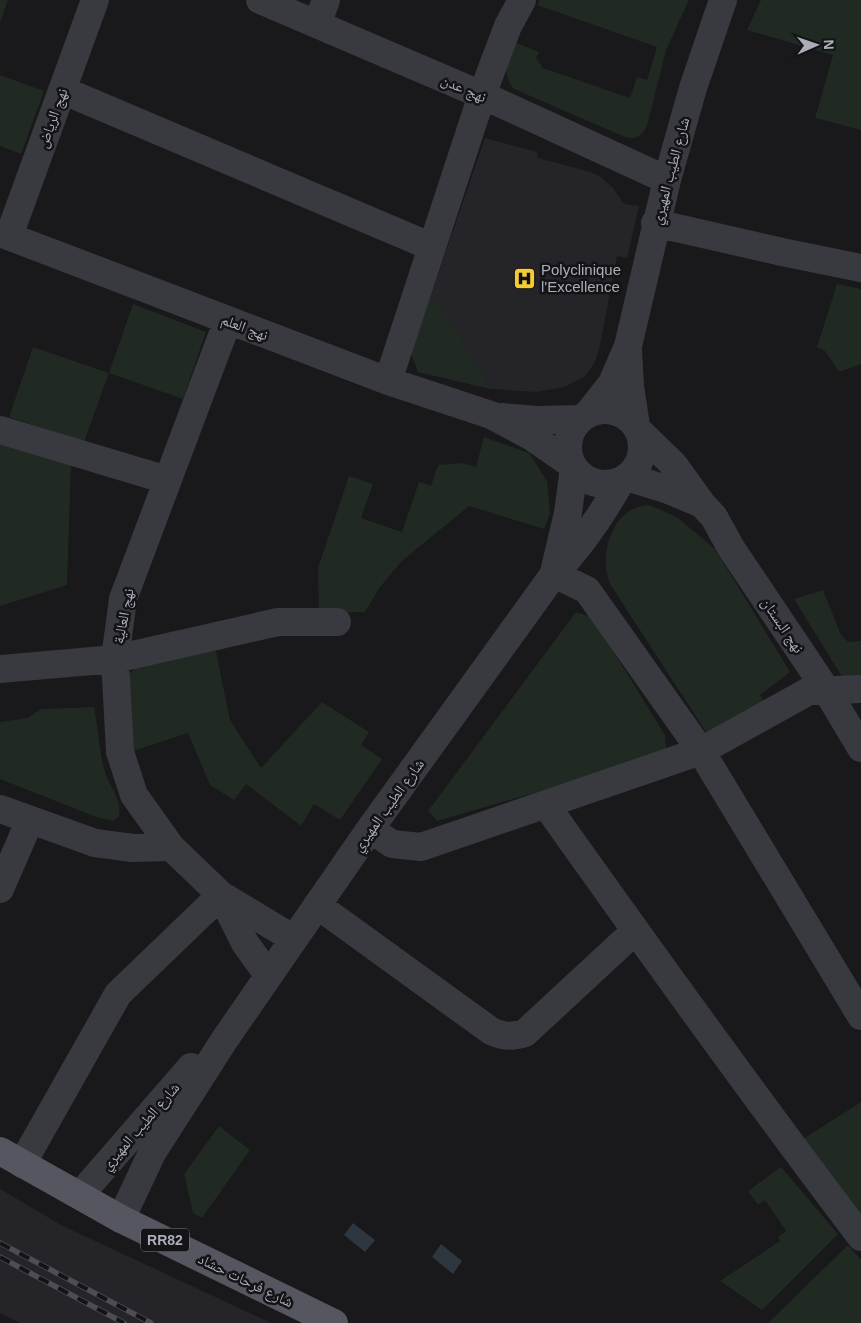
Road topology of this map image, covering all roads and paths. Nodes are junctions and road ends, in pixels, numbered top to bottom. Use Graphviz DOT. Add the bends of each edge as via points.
graph roads {
  1 [pos="95,0"];
  2 [pos="260,0"];
  3 [pos="522,0"];
  4 [pos="723,0"];
  5 [pos="321,12"];
  6 [pos="62,90"];
  7 [pos="482,95"];
  8 [pos="667,180"];
  9 [pos="656,223"];
  10 [pos="4,235"];
  11 [pos="432,247"];
  12 [pos="861,268"];
  13 [pos="228,320"];
  14 [pos="628,346"];
  15 [pos="388,381"];
  16 [pos="491,415"];
  17 [pos="583,417"];
  18 [pos="637,429"];
  19 [pos="0,430"];
  20 [pos="573,466"];
  21 [pos="624,479"];
  22 [pos="167,480"];
  23 [pos="702,504"];
  24 [pos="554,574"];
  25 [pos="337,622"];
  26 [pos="115,659"];
  27 [pos="0,669"];
  28 [pos="861,689"];
  29 [pos="827,690"];
  30 [pos="861,748"];
  31 [pos="701,751"];
  32 [pos="546,804"];
  33 [pos="0,809"];
  34 [pos="30,820"];
  35 [pos="370,829"];
  36 [pos="171,848"];
  37 [pos="0,889"];
  38 [pos="221,895"];
  39 [pos="317,906"];
  40 [pos="635,931"];
  41 [pos="294,939"];
  42 [pos="268,975"];
  43 [pos="861,1016"];
  44 [pos="225,1039"];
  45 [pos="11,1157"];
  46 [pos="80,1195"];
  47 [pos="122,1219"];
  48 [pos="861,1237"];
  49 [pos="334,1323"];
  1 -- 6 [label="street, نهج الرياض"];
  2 -- 5 [label="street, نهج عدن"];
  3 -- 7 [label="street" via="508,26"];
  4 -- 8 [label="street, شارع الطيب المهيري" via="692,88"];
  5 -- 7 [label="street, نهج عدن"];
  6 -- 10 [label="street, نهج الرياض"];
  6 -- 11 [label="street"];
  7 -- 8 [label="street, نهج عدن"];
  7 -- 11 [label="street"];
  8 -- 9 [label="street, شارع الطيب المهيري"];
  9 -- 12 [label="street"];
  9 -- 14 [label="street, شارع الطيب المهيري"];
  10 -- 13 [label="street, نهج العلم"];
  11 -- 15 [label="street"];
  13 -- 15 [label="street, نهج العلم"];
  13 -- 22 [label="street, نهج العالية"];
  14 -- 17 [label="street, شارع الطيب المهيري" via="612,383"];
  14 -- 18 [label="street, شارع الطيب المهيري"];
  15 -- 16 [label="street, نهج العلم"];
  16 -- 17 [label="street, نهج العلم" via="536,420"];
  16 -- 20 [label="street, نهج العلم" via="532,437"];
  17 -- 18 [label="street" via="602,410 619,412"];
  17 -- 20 [label="street" via="574,426 568,445"];
  18 -- 21 [label="street" via="642,443 641,456 636,468"];
  18 -- 23 [label="street, نهج البستان" via="674,465"];
  19 -- 22 [label="street"];
  20 -- 21 [label="street" via="581,476 600,485"];
  20 -- 24 [label="street, شارع الطيب المهيري" via="568,513"];
  21 -- 23 [label="street, نهج البستان" via="666,489"];
  21 -- 24 [label="street, شارع الطيب المهيري" via="589,532"];
  22 -- 26 [label="street, نهج العالية" via="123,599"];
  23 -- 29 [label="street, نهج البستان"];
  24 -- 31 [label="street" via="587,590"];
  24 -- 35 [label="street, شارع الطيب المهيري"];
  25 -- 26 [label="street" via="278,622"];
  26 -- 27 [label="street"];
  26 -- 36 [label="street, نهج العالية" via="120,752 134,795"];
  28 -- 29 [label="street"];
  29 -- 30 [label="street, نهج البستان"];
  29 -- 31 [label="street" via="809,691"];
  31 -- 32 [label="street"];
  31 -- 43 [label="street"];
  32 -- 35 [label="street" via="421,847 392,844"];
  32 -- 40 [label="street"];
  33 -- 34 [label="street"];
  34 -- 36 [label="street" via="95,843"];
  34 -- 37 [label="street"];
  35 -- 39 [label="street, شارع الطيب المهيري"];
  36 -- 38 [label="street, نهج العالية"];
  38 -- 41 [label="street, نهج العالية"];
  38 -- 42 [label="street, نهج العالية" via="245,943"];
  38 -- 45 [label="street" via="118,994"];
  39 -- 40 [label="street" via="502,1036 525,1033"];
  39 -- 41 [label="street, شارع الطيب المهيري"];
  40 -- 48 [label="street"];
  41 -- 42 [label="street, شارع الطيب المهيري"];
  42 -- 44 [label="street, شارع الطيب المهيري"];
  44 -- 46 [label="street, شارع الطيب المهيري" via="199,1058"];
  44 -- 47 [label="street, شارع الطيب المهيري" via="152,1152"];
  45 -- 46 [label="main road, شارع فرحات حشاد / RR82"];
  46 -- 47 [label="main road, شارع فرحات حشاد / RR82"];
  47 -- 49 [label="main road, شارع فرحات حشاد / RR82"];
}
